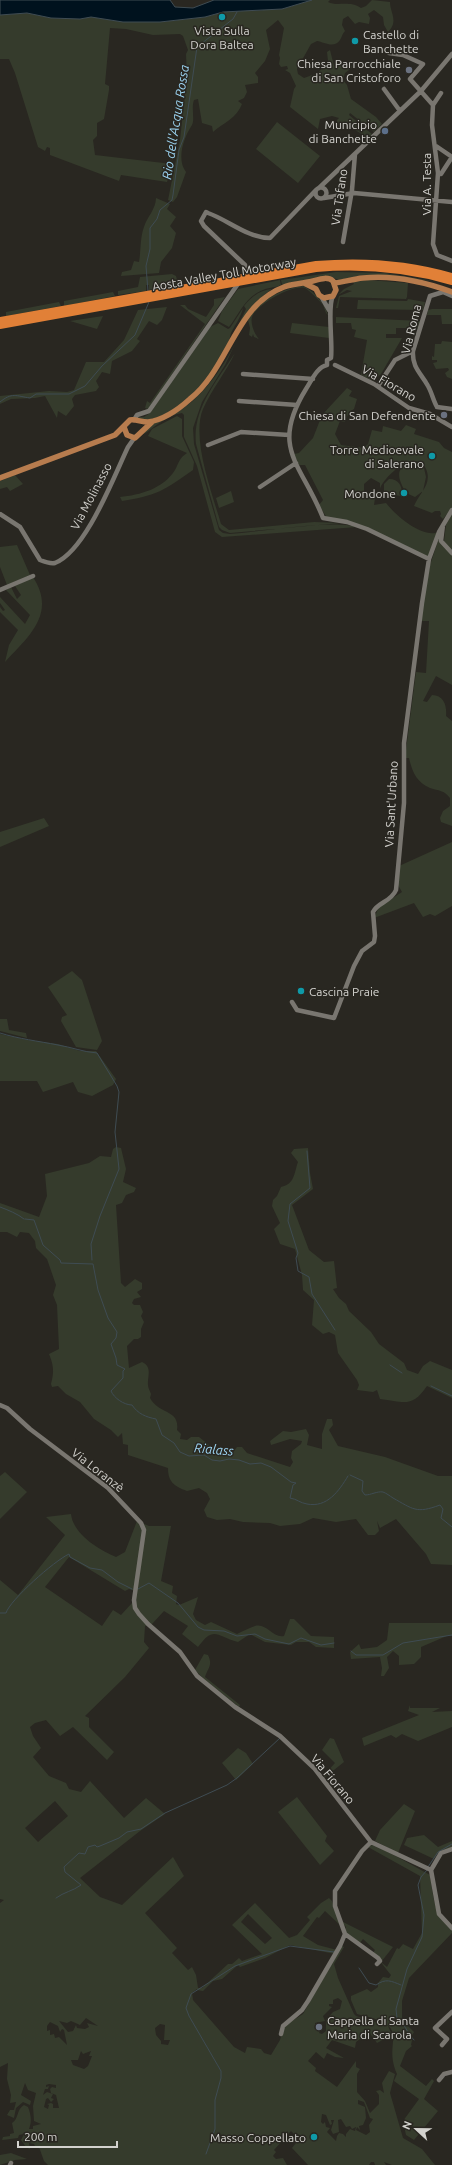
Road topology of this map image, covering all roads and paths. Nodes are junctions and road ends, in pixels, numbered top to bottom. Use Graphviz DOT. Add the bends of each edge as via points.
graph roads {
  1 [pos="389,53"];
  2 [pos="452,54"];
  3 [pos="384,89"];
  4 [pos="421,91"];
  5 [pos="441,93"];
  6 [pos="433,105"];
  7 [pos="400,111"];
  8 [pos="436,146"];
  9 [pos="355,154"];
  10 [pos="452,157"];
  11 [pos="438,172"];
  12 [pos="321,190"];
  13 [pos="351,194"];
  14 [pos="336,196"];
  15 [pos="317,197"];
  16 [pos="324,198"];
  17 [pos="305,201"];
  18 [pos="438,201"];
  19 [pos="452,202"];
  20 [pos="342,242"];
  21 [pos="452,261"];
  22 [pos="452,276"];
  23 [pos="241,279"];
  24 [pos="320,280"];
  25 [pos="350,281"];
  26 [pos="452,282"];
  27 [pos="304,283"];
  28 [pos="335,283"];
  29 [pos="316,289"];
  30 [pos="179,291"];
  31 [pos="452,292"];
  32 [pos="334,294"];
  33 [pos="452,296"];
  34 [pos="322,298"];
  35 [pos="330,314"];
  36 [pos="3,322"];
  37 [pos="413,351"];
  38 [pos="406,356"];
  39 [pos="331,358"];
  40 [pos="412,360"];
  41 [pos="327,365"];
  42 [pos="335,365"];
  43 [pos="243,374"];
  44 [pos="313,379"];
  45 [pos="376,385"];
  46 [pos="239,401"];
  47 [pos="297,405"];
  48 [pos="437,407"];
  49 [pos="452,409"];
  50 [pos="433,416"];
  51 [pos="137,421"];
  52 [pos="153,421"];
  53 [pos="124,427"];
  54 [pos="452,427"];
  55 [pos="142,432"];
  56 [pos="115,435"];
  57 [pos="289,435"];
  58 [pos="128,436"];
  59 [pos="135,437"];
  60 [pos="208,445"];
  61 [pos="128,447"];
  62 [pos="296,464"];
  63 [pos="0,478"];
  64 [pos="260,487"];
  65 [pos="452,510"];
  66 [pos="0,514"];
  67 [pos="443,525"];
  68 [pos="452,553"];
  69 [pos="429,559"];
  70 [pos="32,576"];
  71 [pos="0,590"];
  72 [pos="292,1002"];
  73 [pos="0,1405"];
  74 [pos="160,1634"];
  75 [pos="371,1842"];
  76 [pos="452,1849"];
  77 [pos="429,1870"];
  78 [pos="452,1928"];
  79 [pos="345,1934"];
  80 [pos="377,1964"];
  81 [pos="452,2012"];
  82 [pos="281,2034"];
  83 [pos="442,2045"];
  84 [pos="452,2072"];
  85 [pos="439,2080"];
  1 -- 4 [label="street" via="403,55 423,64 410,79"];
  2 -- 4 [label="street"];
  3 -- 7 [label="street"];
  4 -- 6 [label="street"];
  4 -- 7 [label="street"];
  5 -- 6 [label="street"];
  6 -- 8 [label="street, Via A. Testa" via="432,125"];
  7 -- 9 [label="street"];
  8 -- 10 [label="street"];
  8 -- 11 [label="street, Via A. Testa"];
  9 -- 12 [label="street" via="326,180"];
  9 -- 13 [label="street, Via Tafano"];
  10 -- 11 [label="street" via="441,174"];
  11 -- 18 [label="street, Via A. Testa"];
  12 -- 14 [label="street"];
  12 -- 15 [label="street"];
  12 -- 16 [label="street"];
  12 -- 17 [label="street"];
  13 -- 14 [label="street"];
  13 -- 18 [label="street"];
  13 -- 20 [label="street, Via Tafano"];
  14 -- 16 [label="street"];
  15 -- 16 [label="street"];
  15 -- 17 [label="street"];
  17 -- 51 [label="street" via="270,238 247,231 206,212 202,216 204,226 245,264 247,271 149,411 137,416"];
  18 -- 19 [label="street"];
  18 -- 21 [label="street, Via A. Testa" via="433,244 437,255"];
  22 -- 23 [label="highway, Aosta Valley Toll Motorway" via="404,265 360,262 316,264"];
  23 -- 26 [label="highway, Aosta Valley Toll Motorway" via="316,269 360,267 402,271"];
  23 -- 30 [label="highway, Aosta Valley Toll Motorway"];
  23 -- 30 [label="highway, Aosta Valley Toll Motorway" via="233,283"];
  24 -- 27 [label="main road"];
  24 -- 28 [label="main road" via="329,278"];
  24 -- 29 [label="main road"];
  25 -- 28 [label="main road"];
  25 -- 31 [label="main road" via="367,278 403,280 424,283"];
  25 -- 32 [label="main road"];
  27 -- 29 [label="main road"];
  27 -- 52 [label="main road" via="285,286 263,299 246,318 223,359 200,391 180,407"];
  28 -- 32 [label="main road"];
  29 -- 34 [label="main road"];
  30 -- 36 [label="highway, Aosta Valley Toll Motorway"];
  32 -- 34 [label="main road"];
  32 -- 35 [label="street" via="330,303"];
  33 -- 37 [label="street, Via Roma" via="443,292 430,296"];
  34 -- 35 [label="street"];
  35 -- 39 [label="street"];
  37 -- 38 [label="street"];
  37 -- 40 [label="street, Via Roma"];
  38 -- 40 [label="street"];
  38 -- 45 [label="street" via="395,360"];
  39 -- 41 [label="street" via="327,360"];
  39 -- 42 [label="street"];
  40 -- 48 [label="street, Via Roma"];
  41 -- 42 [label="street"];
  41 -- 44 [label="street" via="320,368"];
  42 -- 45 [label="street, Via Fiorano"];
  43 -- 44 [label="street"];
  44 -- 47 [label="street"];
  45 -- 50 [label="street, Via Fiorano" via="409,408"];
  46 -- 47 [label="street"];
  47 -- 57 [label="street"];
  48 -- 49 [label="street"];
  48 -- 50 [label="street"];
  50 -- 54 [label="street, Via Fiorano"];
  51 -- 52 [label="main road"];
  51 -- 53 [label="main road" via="128,421"];
  51 -- 55 [label="main road" via="142,427"];
  52 -- 55 [label="main road"];
  53 -- 56 [label="main road"];
  53 -- 58 [label="main road"];
  55 -- 59 [label="main road"];
  56 -- 58 [label="main road"];
  56 -- 63 [label="main road"];
  57 -- 60 [label="street" via="241,432"];
  57 -- 62 [label="street" via="289,445"];
  58 -- 59 [label="main road"];
  58 -- 61 [label="street"];
  59 -- 61 [label="street"];
  61 -- 66 [label="street, Via Molinasso" via="90,526 76,544 56,562 50,564 40,560 20,527"];
  62 -- 64 [label="street"];
  62 -- 69 [label="street" via="323,518 367,529"];
  65 -- 67 [label="street, Via Sant'Urbano"];
  67 -- 68 [label="street" via="441,542"];
  67 -- 69 [label="street, Via Sant'Urbano"];
  69 -- 72 [label="street, Via Sant'Urbano" via="404,743 404,803 396,890 390,899 375,909 372,916 374,942 362,951 354,966 334,1018 297,1010"];
  70 -- 71 [label="street"];
  73 -- 74 [label="street, Via Loranzè" via="8,1408 30,1429 108,1488 141,1523 144,1530 135,1608"];
  74 -- 75 [label="street, Via Fiorano" via="180,1652 197,1676 235,1707 280,1736 314,1768"];
  75 -- 77 [label="street, Via Fiorano"];
  75 -- 79 [label="street" via="335,1891 335,1906"];
  76 -- 77 [label="street" via="441,1853"];
  77 -- 78 [label="street" via="439,1914"];
  79 -- 80 [label="street" via="378,1958 380,1961"];
  79 -- 82 [label="street" via="302,2010 283,2026"];
  81 -- 83 [label="street" via="435,2028 447,2039"];
  84 -- 85 [label="street" via="444,2074"];
}
